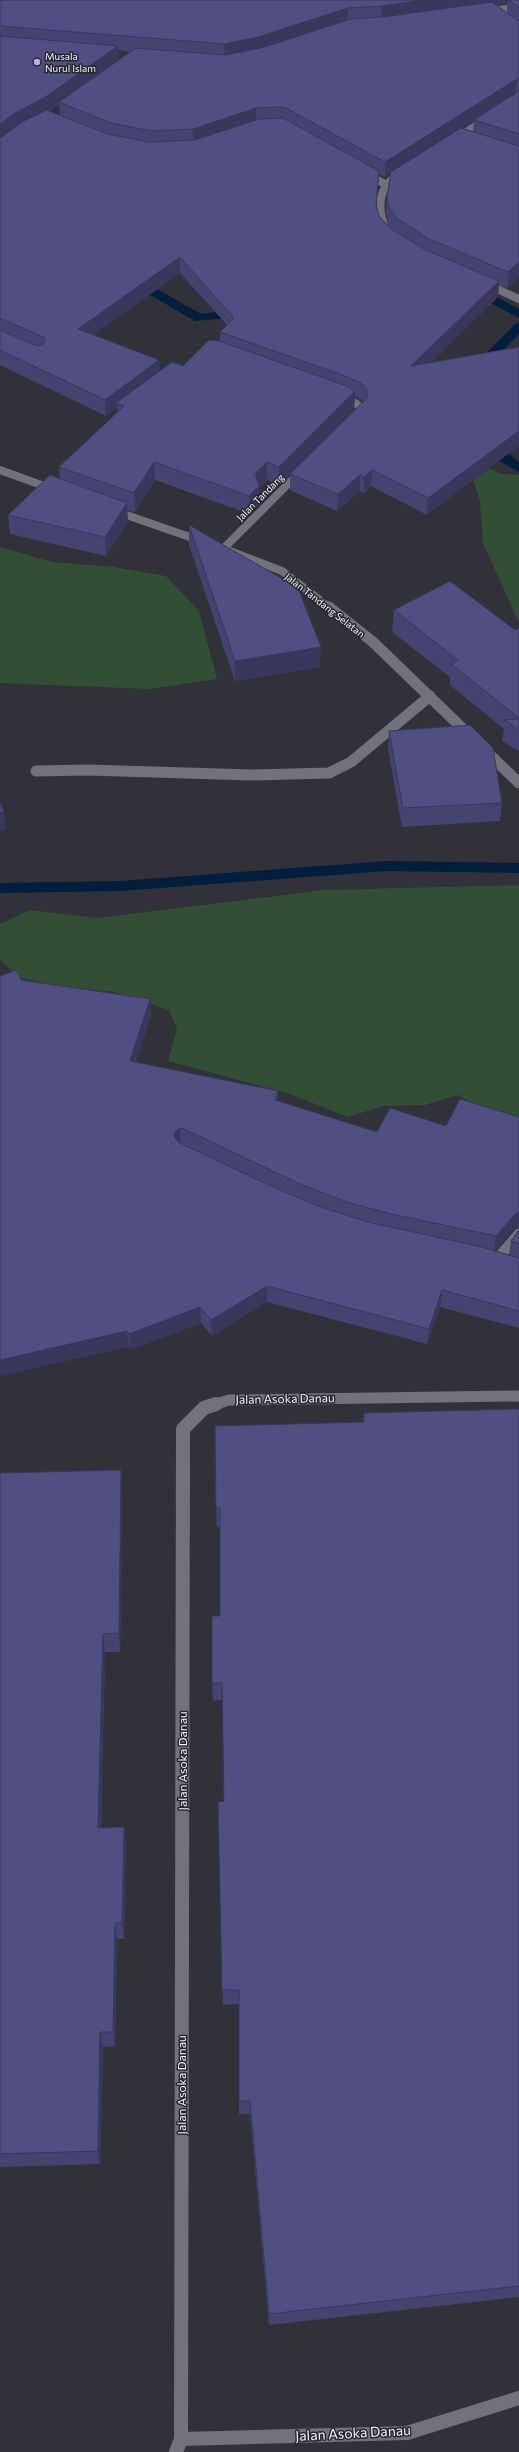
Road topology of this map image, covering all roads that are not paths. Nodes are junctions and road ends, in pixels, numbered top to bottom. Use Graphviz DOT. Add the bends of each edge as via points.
graph roads {
  1 [pos="519,7"];
  2 [pos="492,11"];
  3 [pos="478,13"];
  4 [pos="503,19"];
  5 [pos="497,111"];
  6 [pos="446,145"];
  7 [pos="354,168"];
  8 [pos="397,176"];
  9 [pos="385,184"];
  10 [pos="394,238"];
  11 [pos="478,281"];
  12 [pos="519,299"];
  13 [pos="331,392"];
  14 [pos="345,427"];
  15 [pos="306,466"];
  16 [pos="0,470"];
  17 [pos="68,495"];
  18 [pos="105,508"];
  19 [pos="223,549"];
  20 [pos="430,696"];
  21 [pos="36,771"];
  22 [pos="519,783"];
  23 [pos="519,1234"];
  24 [pos="483,1256"];
  25 [pos="498,1258"];
  26 [pos="512,1264"];
  27 [pos="519,1396"];
  28 [pos="519,2398"];
  29 [pos="179,2446"];
  1 -- 2 [label="street"];
  2 -- 3 [label="street"];
  2 -- 4 [label="street"];
  5 -- 6 [label="street" via="463,138"];
  7 -- 9 [label="street"];
  8 -- 9 [label="street"];
  9 -- 10 [label="street" via="381,197 382,223 387,234"];
  11 -- 12 [label="street"];
  13 -- 14 [label="street" via="357,404 362,410"];
  15 -- 19 [label="street, Jalan Tandang"];
  16 -- 17 [label="street"];
  18 -- 19 [label="street, Jalan Tandang Selatan"];
  19 -- 20 [label="street, Jalan Tandang Selatan" via="282,571 373,642"];
  20 -- 21 [label="street" via="351,762 329,773 251,775"];
  20 -- 22 [label="street, Jalan Tandang Selatan"];
  23 -- 25 [label="street"];
  24 -- 25 [label="street"];
  25 -- 26 [label="street"];
  27 -- 29 [label="street, Jalan Asoka Danau" via="229,1400 204,1408 183,1429"];
  28 -- 29 [label="street, Jalan Asoka Danau" via="407,2433"];
}
